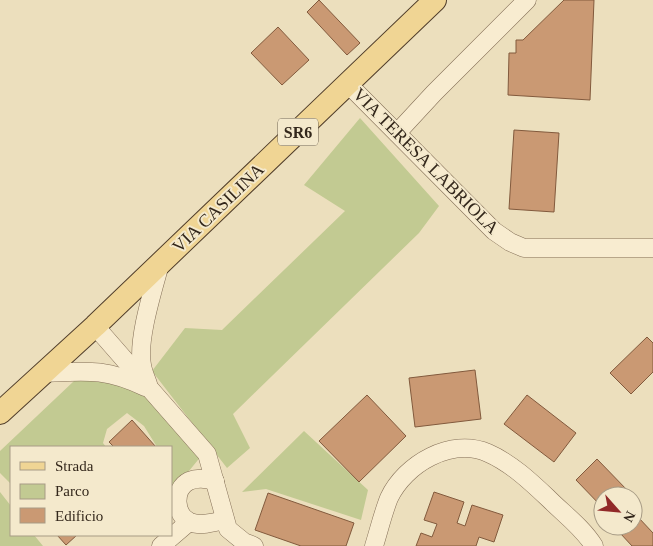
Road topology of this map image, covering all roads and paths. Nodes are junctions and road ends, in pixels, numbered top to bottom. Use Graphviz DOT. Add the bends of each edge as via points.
graph roads {
  1 [pos="435,0"];
  2 [pos="527,0"];
  3 [pos="348,84"];
  4 [pos="397,133"];
  5 [pos="653,248"];
  6 [pos="160,264"];
  7 [pos="95,326"];
  8 [pos="44,373"];
  9 [pos="150,389"];
  10 [pos="0,413"];
  11 [pos="216,481"];
  12 [pos="225,520"];
  13 [pos="189,522"];
  14 [pos="161,546"];
  15 [pos="254,546"];
  16 [pos="374,546"];
  17 [pos="594,546"];
  1 -- 3 [label="main road, VIA CASILINA / SR6"];
  2 -- 4 [label="street"];
  3 -- 4 [label="street, VIA TERESA LABRIOLA"];
  3 -- 6 [label="main road, VIA CASILINA / SR6"];
  4 -- 5 [label="street, VIA TERESA LABRIOLA" via="494,231 510,242 524,248"];
  6 -- 7 [label="main road, VIA CASILINA / SR6"];
  6 -- 9 [label="street" via="142,346 141,365"];
  7 -- 8 [label="main road, VIA CASILINA / SR6"];
  7 -- 9 [label="street"];
  8 -- 9 [label="street" via="98,372"];
  8 -- 10 [label="main road, VIA CASILINA / SR6"];
  9 -- 11 [label="street" via="207,454"];
  11 -- 12 [label="street"];
  11 -- 13 [label="street" via="199,478 187,482 180,491 177,503 180,514"];
  12 -- 13 [label="street" via="201,524"];
  12 -- 15 [label="street" via="228,529"];
  13 -- 14 [label="street"];
  16 -- 17 [label="street" via="398,483 435,454 478,449 508,464 538,489"];
}
